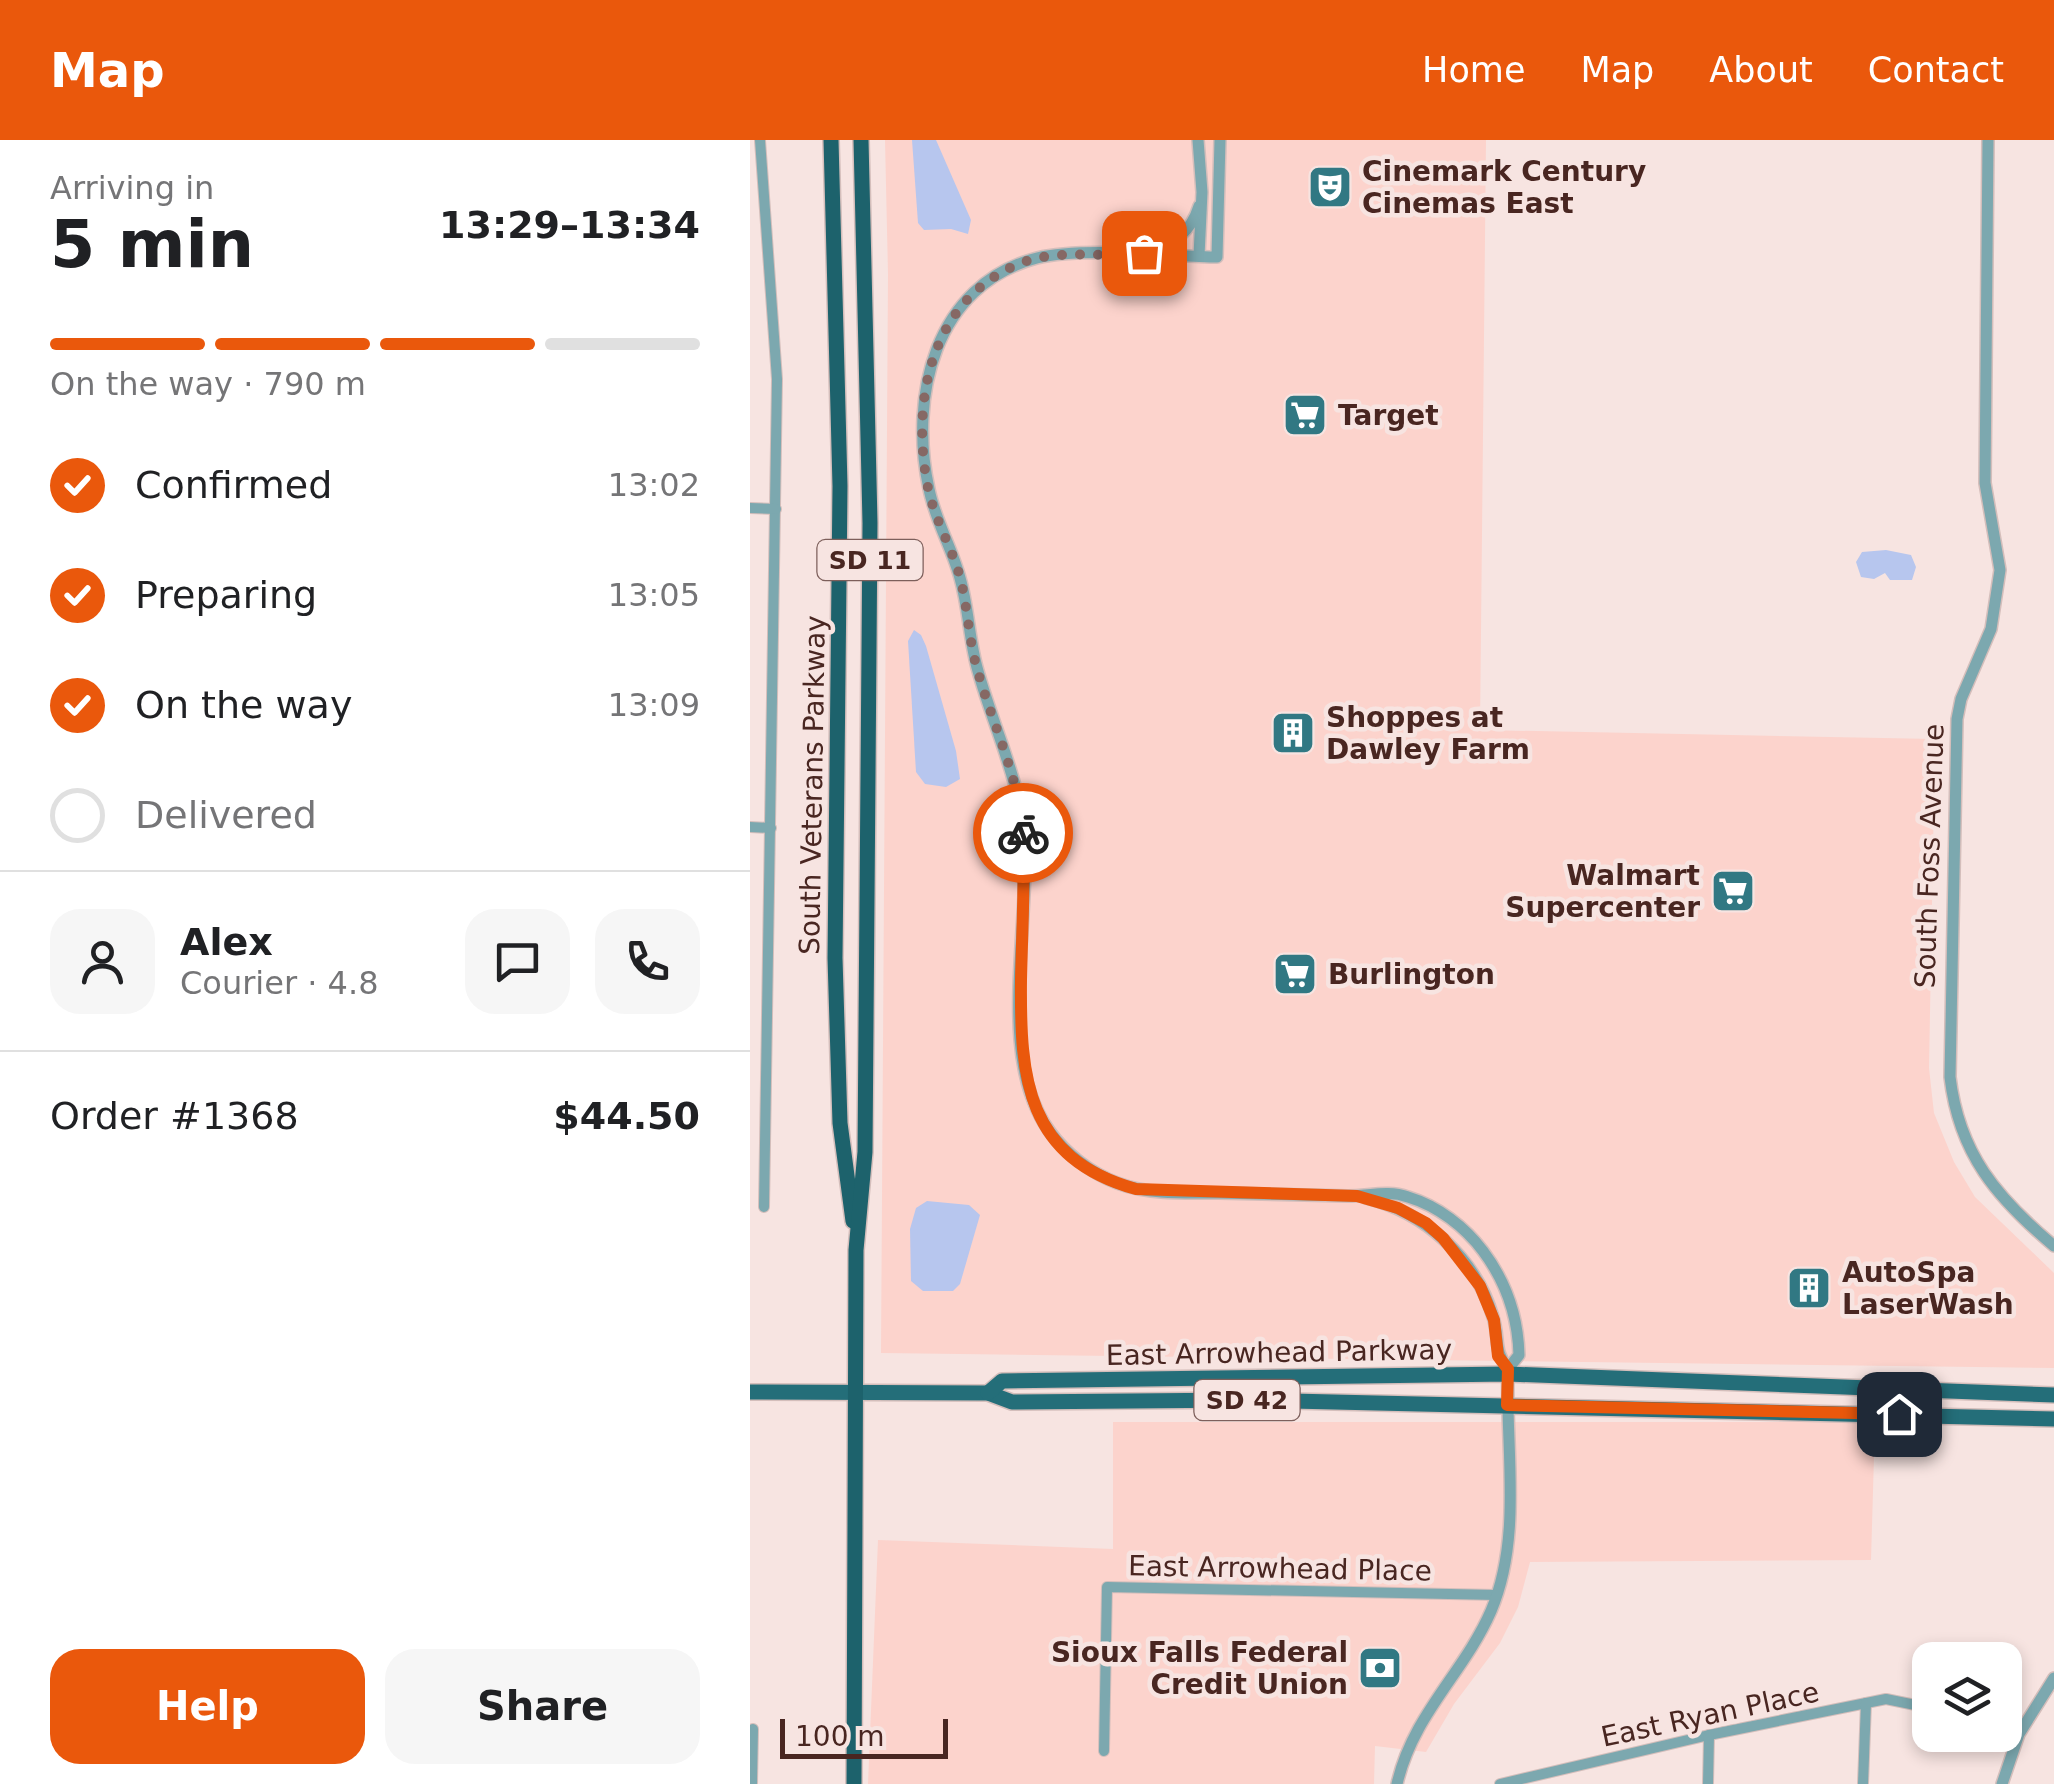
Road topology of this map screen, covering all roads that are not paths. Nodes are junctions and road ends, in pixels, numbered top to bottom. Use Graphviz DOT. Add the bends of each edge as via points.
graph roads {
  1 [pos="760,140"];
  2 [pos="831,140"];
  3 [pos="861,140"];
  4 [pos="1198,140"];
  5 [pos="1220,140"];
  6 [pos="1988,140"];
  7 [pos="1202,192"];
  8 [pos="1129,255"];
  9 [pos="1200,256"];
  10 [pos="750,508"];
  11 [pos="776,509"];
  12 [pos="750,827"];
  13 [pos="771,828"];
  14 [pos="1357,1196"];
  15 [pos="764,1207"];
  16 [pos="2054,1246"];
  17 [pos="856,1250"];
  18 [pos="1508,1371"];
  19 [pos="750,1392"];
  20 [pos="854,1392"];
  21 [pos="988,1392"];
  22 [pos="2054,1394"];
  23 [pos="1507,1405"];
  24 [pos="2054,1419"];
  25 [pos="1497,1595"];
  26 [pos="2054,1678"];
  27 [pos="1866,1702"];
  28 [pos="1912,1703"];
  29 [pos="754,1729"];
  30 [pos="2022,1731"];
  31 [pos="1709,1735"];
  32 [pos="1104,1751"];
  33 [pos="2014,1752"];
  34 [pos="752,1756"];
  35 [pos="1555,1778"];
  36 [pos="752,1784"];
  37 [pos="854,1784"];
  38 [pos="1397,1784"];
  39 [pos="1500,1784"];
  40 [pos="1708,1784"];
  41 [pos="1864,1784"];
  42 [pos="2002,1784"];
  1 -- 11 [label="street" via="775,324"];
  2 -- 17 [label="highway, South Veterans Parkway / SD 11" via="840,486 835,958 840,1123"];
  3 -- 17 [label="highway, South Veterans Parkway / SD 11" via="870,542 865,1152"];
  4 -- 7 [label="street"];
  5 -- 9 [label="street" via="1217,257"];
  6 -- 16 [label="street, South Foss Avenue" via="1985,483 2000,570 1991,629 1956,719 1950,1077 1959,1121 1979,1166 2002,1200"];
  7 -- 8 [label="street" via="1180,238"];
  7 -- 9 [label="street"];
  8 -- 9 [label="street"];
  8 -- 14 [label="street" via="1042,257 998,275 950,320 926,383 928,486 960,577 977,668 1021,814 1020,1034 1026,1085 1062,1147 1119,1184 1176,1192"];
  10 -- 11 [label="street"];
  11 -- 13 [label="street"];
  12 -- 13 [label="street"];
  13 -- 15 [label="street"];
  14 -- 18 [label="street" via="1412,1214 1436,1231 1486,1297 1498,1356"];
  14 -- 18 [label="street" via="1406,1196 1441,1212 1476,1242 1514,1314 1519,1355"];
  17 -- 20 [label="highway, South Veterans Parkway / SD 11"];
  18 -- 21 [label="main road, East Arrowhead Parkway / SD 42" via="1002,1381"];
  18 -- 22 [label="main road, East Arrowhead Parkway / SD 42"];
  18 -- 23 [label="street"];
  19 -- 20 [label="main road, East Arrowhead Parkway"];
  20 -- 21 [label="main road, East Arrowhead Parkway / SD 42"];
  20 -- 37 [label="highway, South Veterans Parkway"];
  21 -- 23 [label="main road, East Arrowhead Parkway / SD 42" via="1012,1402"];
  23 -- 24 [label="main road, East Arrowhead Parkway / SD 42"];
  23 -- 25 [label="street" via="1508,1542"];
  25 -- 32 [label="street, East Arrowhead Place" via="1107,1587"];
  25 -- 38 [label="street" via="1481,1632 1423,1716"];
  26 -- 30 [label="street"];
  27 -- 28 [label="street, East Ryan Place"];
  27 -- 31 [label="street, East Ryan Place"];
  27 -- 41 [label="street"];
  29 -- 34 [label="street"];
  31 -- 35 [label="street, East Ryan Place"];
  31 -- 40 [label="street"];
  33 -- 42 [label="street"];
  34 -- 36 [label="street"];
  35 -- 39 [label="street, East Ryan Place"];
}
